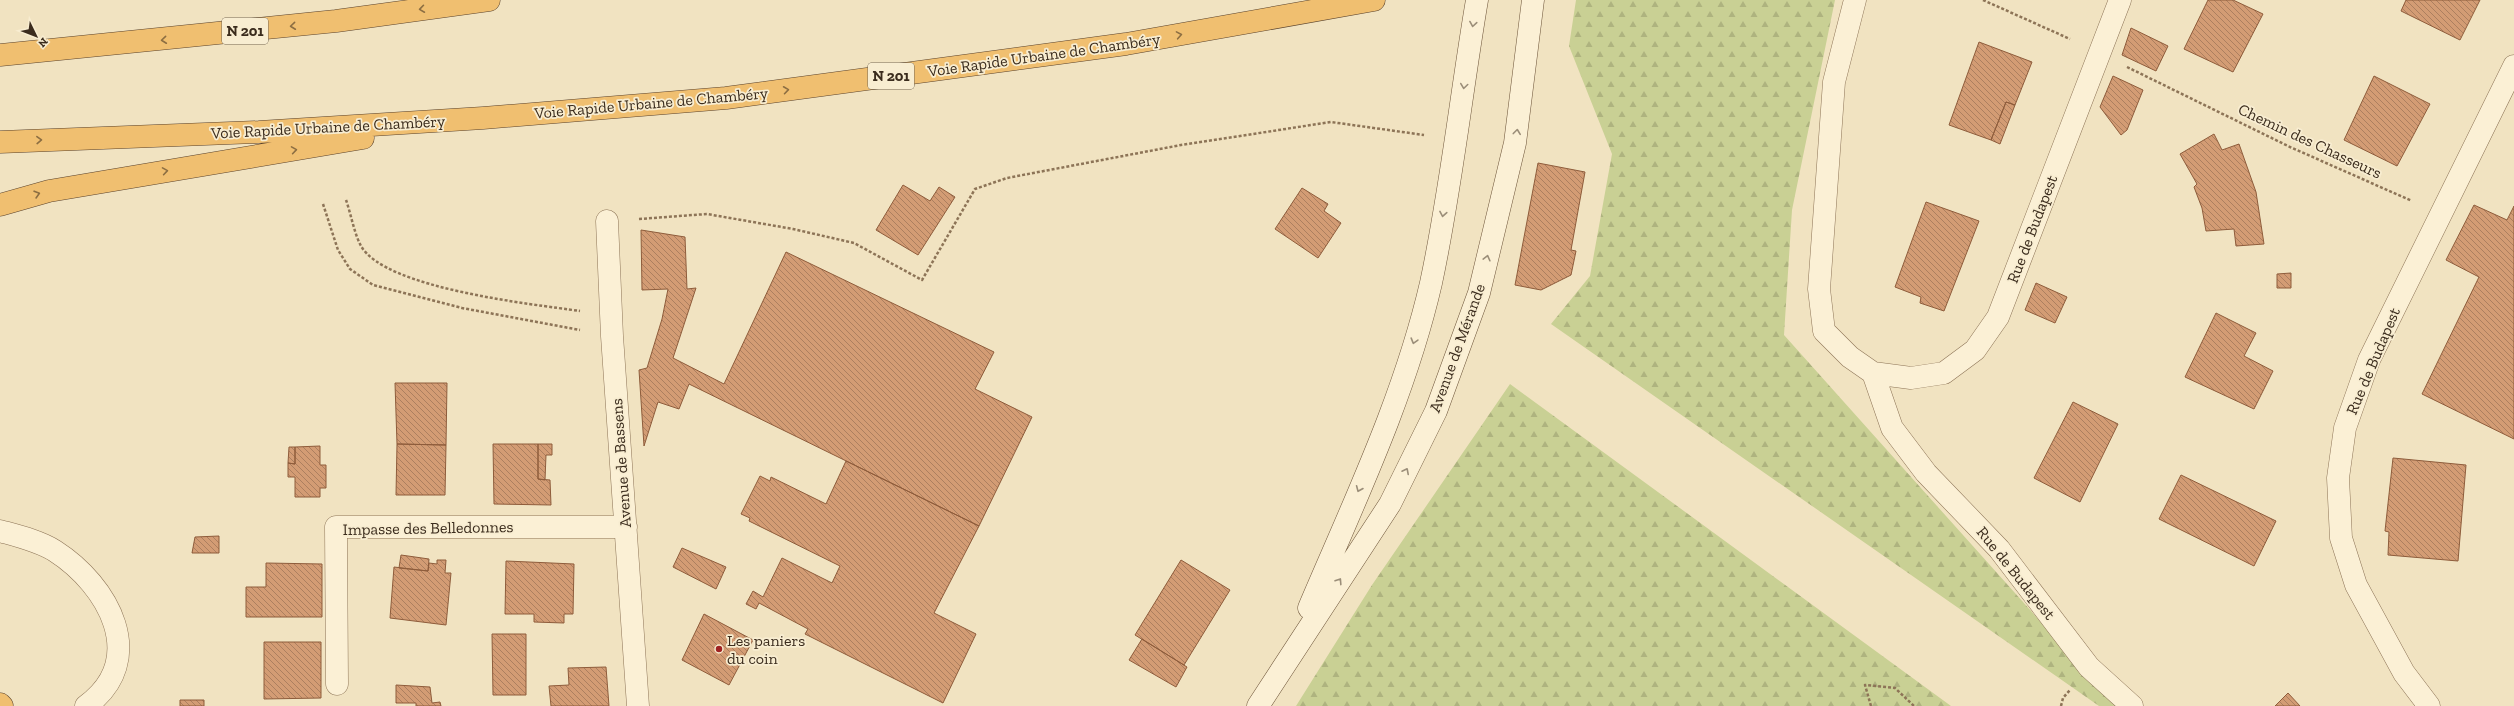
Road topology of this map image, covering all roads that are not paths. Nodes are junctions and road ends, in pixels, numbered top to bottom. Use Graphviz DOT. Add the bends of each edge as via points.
graph roads {
  1 [pos="489,0"];
  2 [pos="1374,0"];
  3 [pos="1477,0"];
  4 [pos="1533,0"];
  5 [pos="1855,0"];
  6 [pos="2120,0"];
  7 [pos="0,55"];
  8 [pos="2514,66"];
  9 [pos="483,118"];
  10 [pos="0,142"];
  11 [pos="0,205"];
  12 [pos="607,221"];
  13 [pos="1873,373"];
  14 [pos="626,527"];
  15 [pos="0,531"];
  16 [pos="1286,661"];
  17 [pos="337,684"];
  18 [pos="86,706"];
  19 [pos="638,706"];
  20 [pos="1258,706"];
  21 [pos="2132,706"];
  22 [pos="2430,706"];
  1 -- 7 [label="highway, N 201, one-way" via="328,22"];
  9 -- 2 [label="highway, Voie Rapide Urbaine de Chambéry / N 201, one-way" via="726,98 1126,44"];
  3 -- 16 [label="street, Avenue de Mérande, one-way" via="1430,284 1397,400"];
  16 -- 4 [label="street, Avenue de Mérande, one-way" via="1390,504 1436,411 1479,293 1515,143"];
  5 -- 13 [label="street, Rue de Budapest" via="1834,82 1819,289 1824,331 1850,357"];
  6 -- 13 [label="street, Rue de Budapest" via="1998,318 1975,350 1944,373 1911,378"];
  8 -- 22 [label="street, Rue de Budapest" via="2370,360 2345,428 2338,478 2341,538 2356,585 2404,673"];
  10 -- 9 [label="highway, Voie Rapide Urbaine de Chambéry / N 201, one-way" via="259,132"];
  11 -- 9 [label="highway, one-way" via="49,191"];
  12 -- 14 [label="street, Avenue de Bassens" via="611,326"];
  13 -- 21 [label="street, Rue de Budapest" via="1892,428 1922,467 2000,549 2089,667"];
  14 -- 17 [label="street, Impasse des Belledonnes" via="336,527"];
  14 -- 19 [label="street, Avenue de Bassens"];
  15 -- 18 [label="street" via="54,550 77,568 106,601 119,638 118,660 105,690"];
  16 -- 20 [label="street, Avenue de Mérande"];
}
